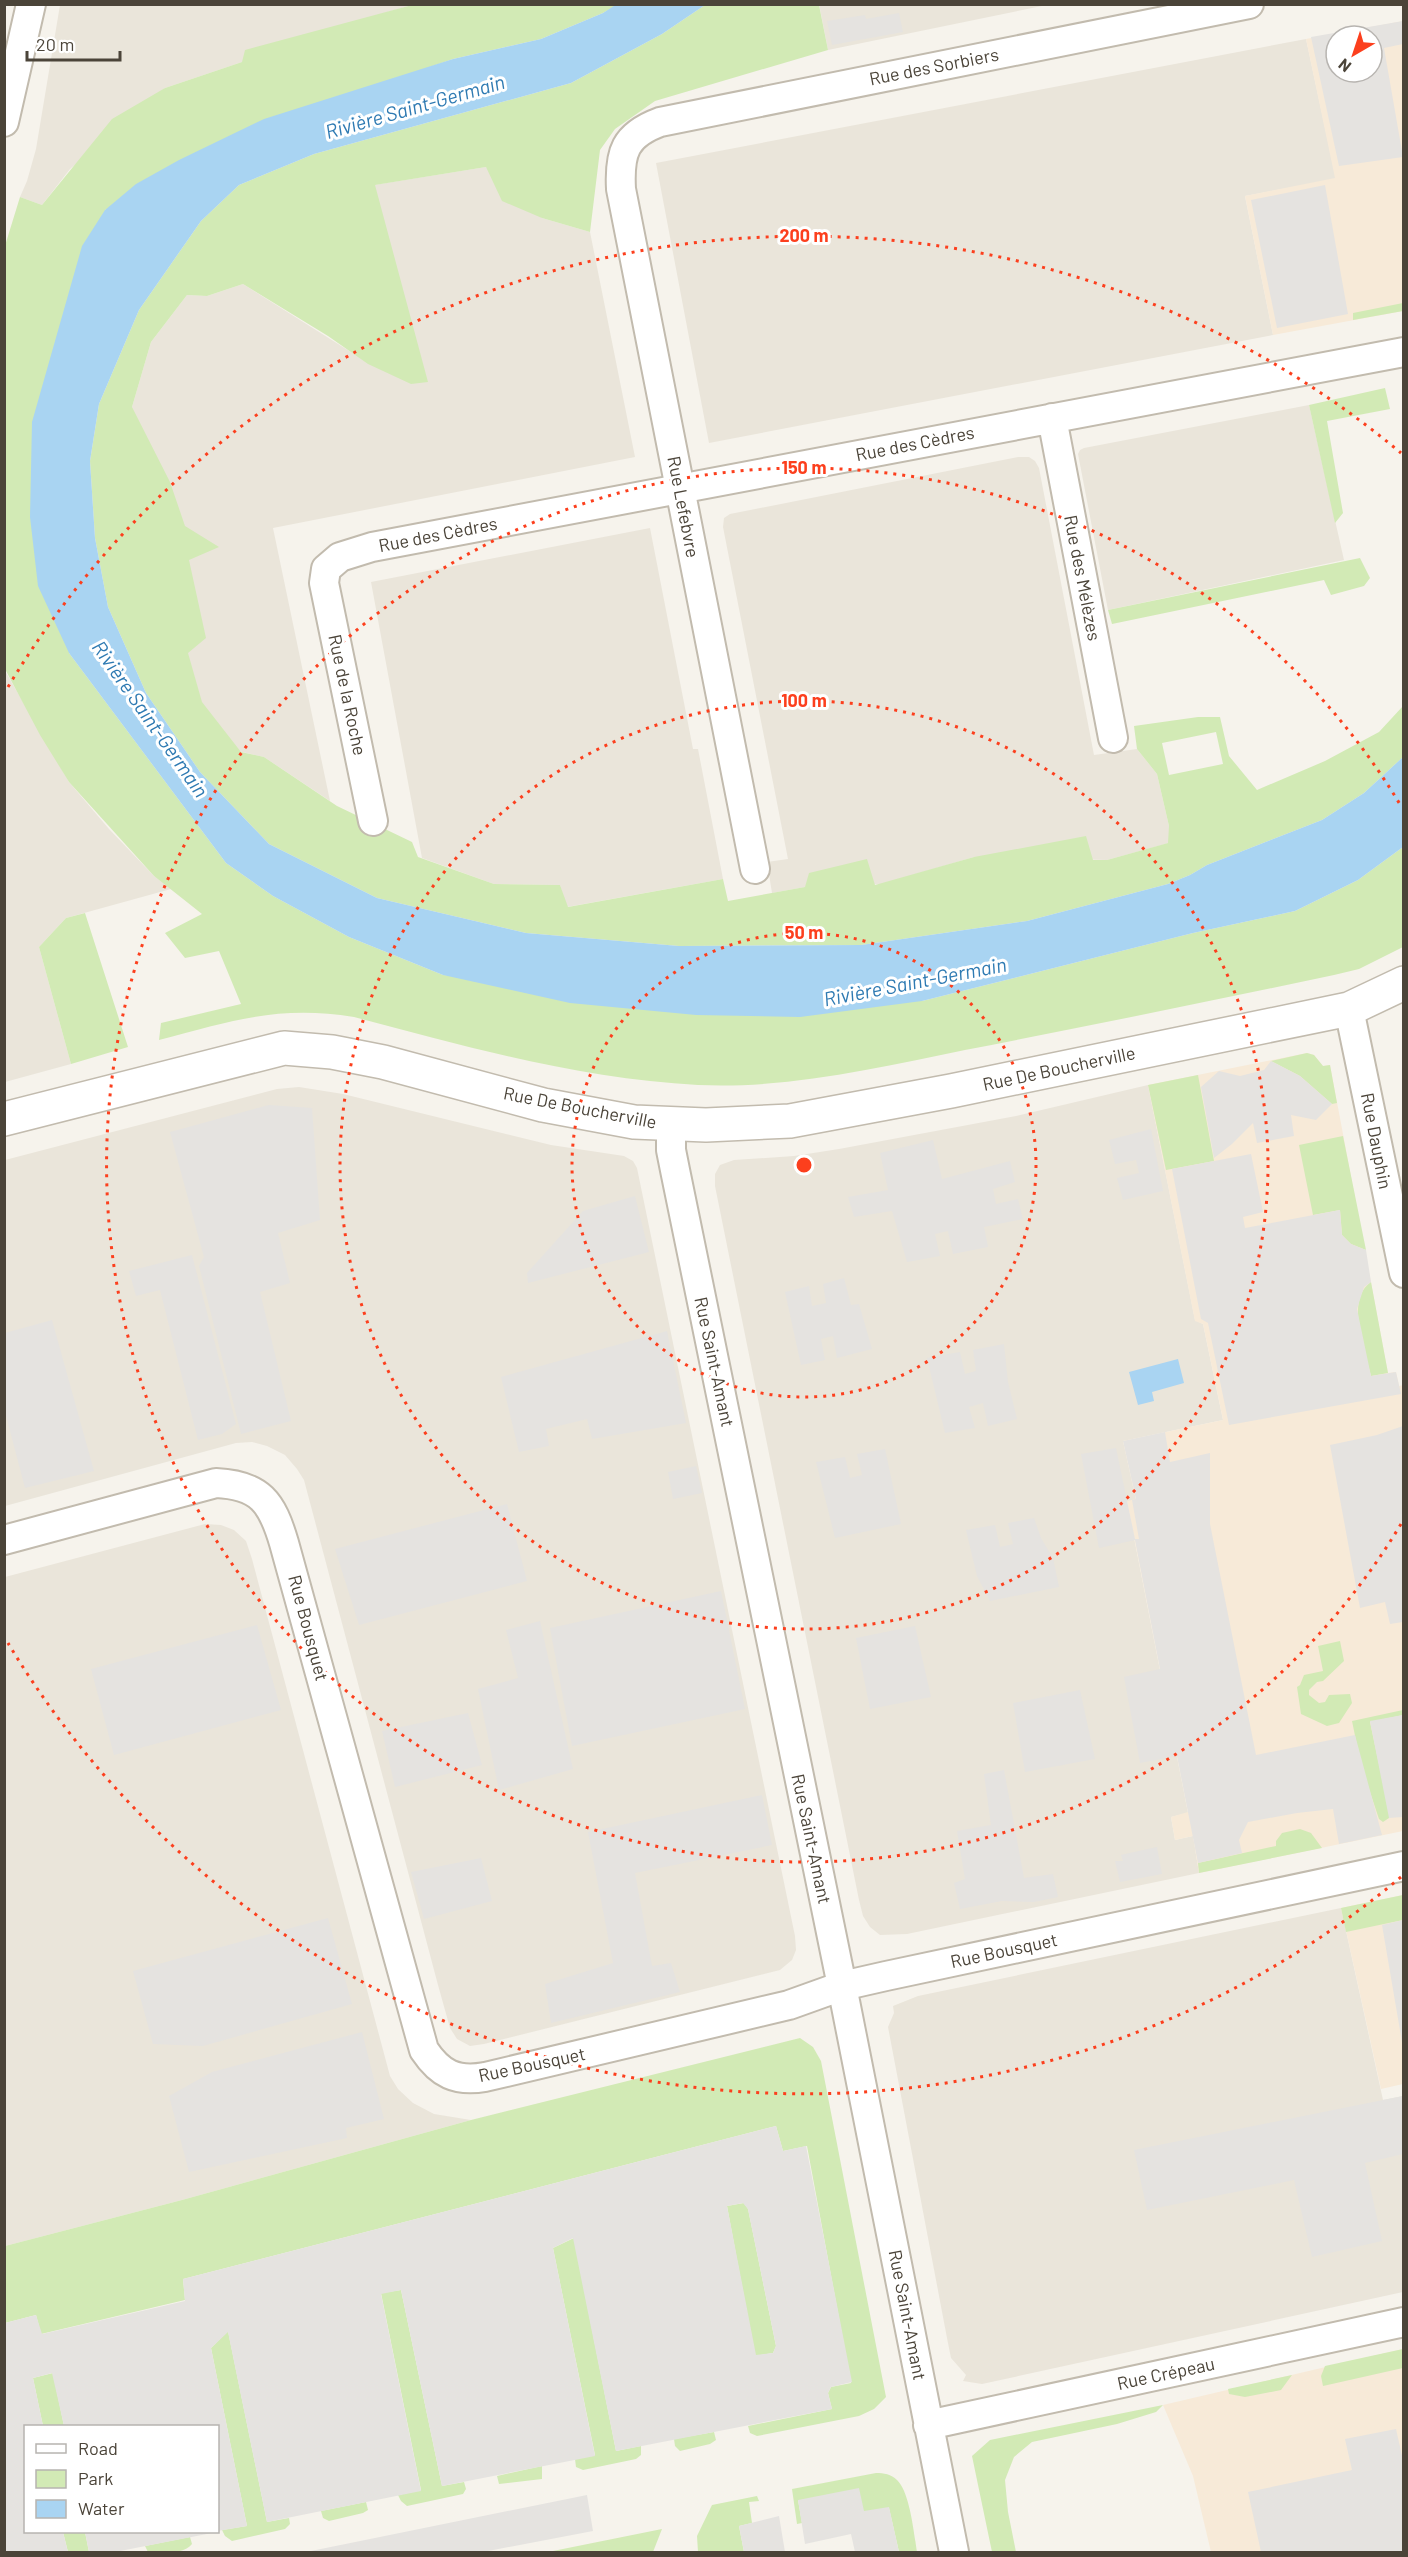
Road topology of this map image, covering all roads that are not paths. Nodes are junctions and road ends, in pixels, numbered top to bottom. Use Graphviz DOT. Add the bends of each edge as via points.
graph roads {
  1 [pos="32,4"];
  2 [pos="1249,4"];
  3 [pos="1167,12"];
  4 [pos="4,122"];
  5 [pos="626,145"];
  6 [pos="1404,352"];
  7 [pos="1052,418"];
  8 [pos="680,489"];
  9 [pos="326,569"];
  10 [pos="1113,738"];
  11 [pos="373,821"];
  12 [pos="755,868"];
  13 [pos="1404,983"];
  14 [pos="1349,1009"];
  15 [pos="4,1119"];
  16 [pos="671,1125"];
  17 [pos="1404,1273"];
  18 [pos="4,1540"];
  19 [pos="1404,1866"];
  20 [pos="842,1986"];
  21 [pos="1404,2322"];
  22 [pos="928,2425"];
  23 [pos="954,2553"];
  1 -- 4 [label="street"];
  2 -- 3 [label="street, Rue des Sorbiers"];
  3 -- 5 [label="street, Rue des Sorbiers" via="660,122 642,130"];
  5 -- 8 [label="street, Rue Lefebvre" via="621,189"];
  6 -- 7 [label="street, Rue des Cèdres"];
  7 -- 8 [label="street, Rue des Cèdres"];
  7 -- 10 [label="street, Rue des Mélèzes"];
  8 -- 9 [label="street, Rue des Cèdres" via="364,549 340,557"];
  8 -- 12 [label="street, Rue Lefebvre"];
  9 -- 11 [label="street, Rue de la Roche" via="325,591"];
  13 -- 14 [label="street, Rue De Boucherville"];
  14 -- 16 [label="street, Rue De Boucherville" via="790,1121"];
  14 -- 17 [label="street, Rue Dauphin"];
  15 -- 16 [label="street, Rue De Boucherville" via="284,1048 358,1057 543,1105"];
  16 -- 20 [label="street, Rue Saint-Amant" via="671,1150"];
  18 -- 20 [label="street, Rue Bousquet" via="216,1483 241,1485 261,1497 284,1543 420,2038 438,2069 457,2077 485,2077 789,2005"];
  19 -- 20 [label="street, Rue Bousquet"];
  20 -- 22 [label="street, Rue Saint-Amant"];
  21 -- 22 [label="street, Rue Crépeau"];
  22 -- 23 [label="street, Rue Saint-Amant"];
}
